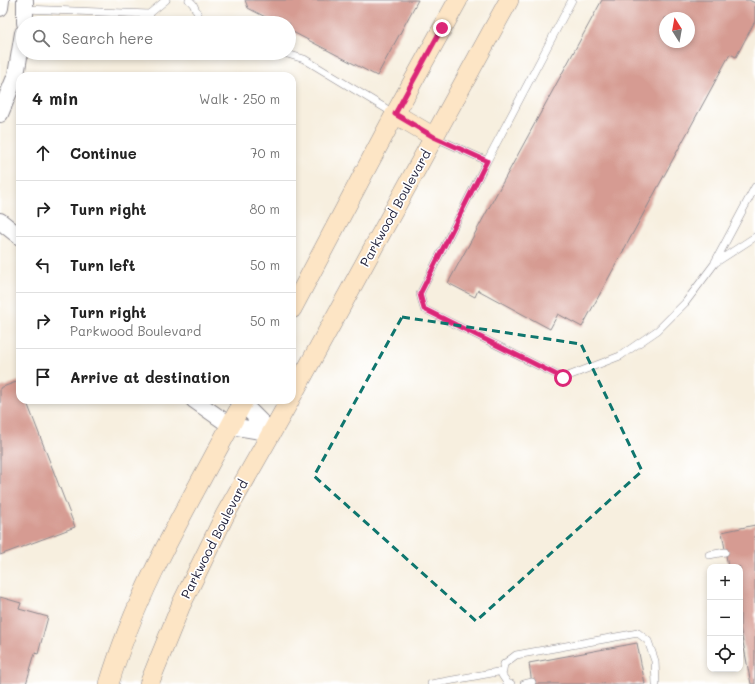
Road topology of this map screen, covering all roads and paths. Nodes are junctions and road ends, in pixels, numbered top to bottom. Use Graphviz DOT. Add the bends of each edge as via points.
graph roads {
  1 [pos="1,0"];
  2 [pos="166,0"];
  3 [pos="189,0"];
  4 [pos="458,0"];
  5 [pos="509,0"];
  6 [pos="572,0"];
  7 [pos="0,8"];
  8 [pos="25,11"];
  9 [pos="149,14"];
  10 [pos="199,16"];
  11 [pos="296,57"];
  12 [pos="18,60"];
  13 [pos="16,72"];
  14 [pos="16,75"];
  15 [pos="0,114"];
  16 [pos="395,114"];
  17 [pos="434,137"];
  18 [pos="487,161"];
  19 [pos="755,187"];
  20 [pos="0,221"];
  21 [pos="16,235"];
  22 [pos="755,237"];
  23 [pos="714,263"];
  24 [pos="296,301"];
  25 [pos="296,389"];
  26 [pos="200,404"];
  27 [pos="240,404"];
  28 [pos="244,404"];
  29 [pos="288,404"];
  30 [pos="231,426"];
  31 [pos="272,433"];
  32 [pos="726,552"];
  33 [pos="709,556"];
  34 [pos="503,672"];
  35 [pos="532,682"];
  36 [pos="109,684"];
  37 [pos="149,684"];
  38 [pos="432,684"];
  39 [pos="511,684"];
  40 [pos="524,684"];
  41 [pos="656,684"];
  1 -- 7 [label="street"];
  2 -- 9 [label="lane"];
  3 -- 10 [label="lane"];
  4 -- 16 [label="main road"];
  5 -- 17 [label="main road, Parkwood Boulevard"];
  6 -- 18 [label="lane"];
  8 -- 9 [label="lane"];
  11 -- 16 [label="lane"];
  12 -- 13 [label="street"];
  14 -- 15 [label="street"];
  16 -- 17 [label="main road"];
  16 -- 24 [label="main road"];
  17 -- 18 [label="lane"];
  17 -- 25 [label="main road, Parkwood Boulevard"];
  18 -- 23 [label="lane" via="420,294 424,309 563,378 620,356 658,330 685,303"];
  19 -- 23 [label="lane"];
  20 -- 21 [label="street"];
  22 -- 23 [label="lane"];
  26 -- 30 [label="street"];
  27 -- 30 [label="main road"];
  28 -- 31 [label="street"];
  29 -- 31 [label="main road, Parkwood Boulevard"];
  30 -- 31 [label="street"];
  30 -- 36 [label="main road" via="145,588"];
  31 -- 37 [label="main road, Parkwood Boulevard" via="225,515 181,605"];
  32 -- 33 [label="lane"];
  34 -- 38 [label="lane"];
  34 -- 39 [label="lane" via="502,675 508,684"];
  34 -- 41 [label="lane" via="504,664 516,655 638,633 648,641 655,661"];
  35 -- 40 [label="lane"];
}
